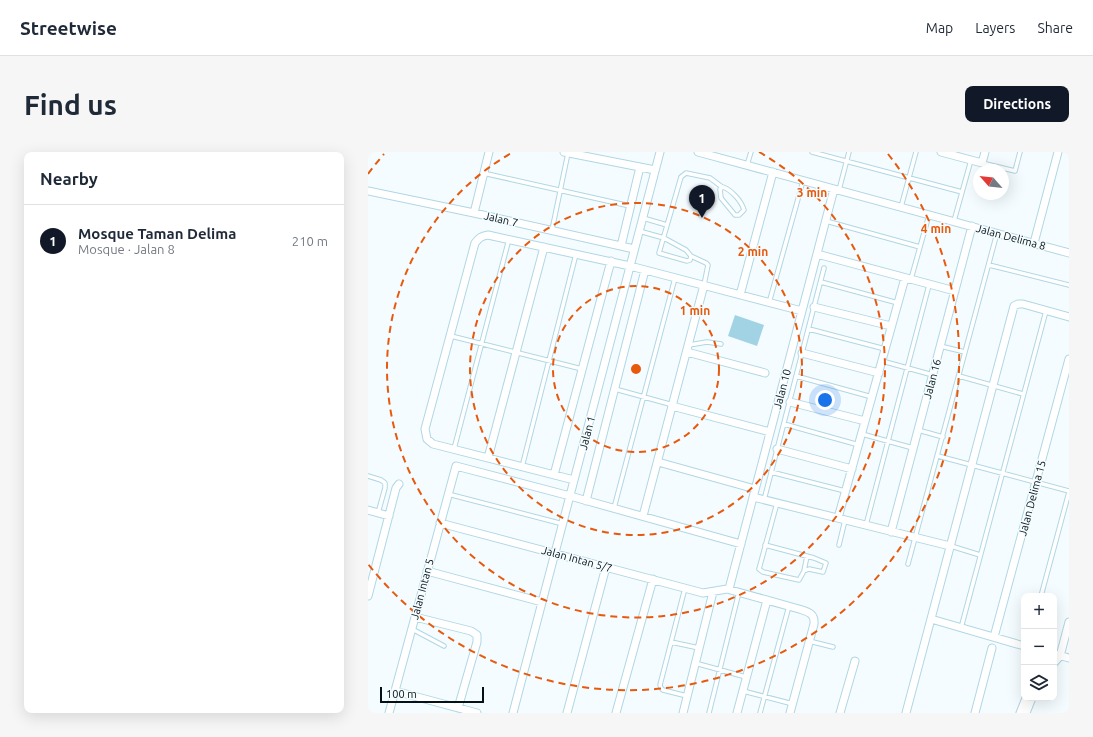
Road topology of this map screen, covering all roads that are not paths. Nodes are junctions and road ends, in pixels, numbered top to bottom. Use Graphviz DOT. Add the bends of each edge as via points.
graph roads {
  1 [pos="489,152"];
  2 [pos="566,152"];
  3 [pos="660,152"];
  4 [pos="698,152"];
  5 [pos="751,152"];
  6 [pos="812,152"];
  7 [pos="849,152"];
  8 [pos="916,152"];
  9 [pos="941,152"];
  10 [pos="985,152"];
  11 [pos="1020,152"];
  12 [pos="1058,152"];
  13 [pos="951,153"];
  14 [pos="971,160"];
  15 [pos="847,161"];
  16 [pos="982,163"];
  17 [pos="748,165"];
  18 [pos="640,167"];
  19 [pos="655,170"];
  20 [pos="773,172"];
  21 [pos="484,173"];
  22 [pos="909,178"];
  23 [pos="803,181"];
  24 [pos="722,187"];
  25 [pos="560,190"];
  26 [pos="836,190"];
  27 [pos="368,191"];
  28 [pos="962,192"];
  29 [pos="630,206"];
  30 [pos="901,207"];
  31 [pos="474,213"];
  32 [pos="929,215"];
  33 [pos="642,218"];
  34 [pos="826,221"];
  35 [pos="954,221"];
  36 [pos="667,224"];
  37 [pos="972,226"];
  38 [pos="552,230"];
  39 [pos="639,231"];
  40 [pos="997,233"];
  41 [pos="664,238"];
  42 [pos="509,239"];
  43 [pos="1034,243"];
  44 [pos="621,246"];
  45 [pos="544,247"];
  46 [pos="920,247"];
  47 [pos="634,249"];
  48 [pos="1069,252"];
  49 [pos="576,254"];
  50 [pos="817,254"];
  51 [pos="691,256"];
  52 [pos="611,261"];
  53 [pos="989,265"];
  54 [pos="630,266"];
  55 [pos="824,268"];
  56 [pos="645,270"];
  57 [pos="675,278"];
  58 [pos="908,279"];
  59 [pos="821,282"];
  60 [pos="930,284"];
  61 [pos="704,285"];
  62 [pos="1069,285"];
  63 [pos="955,291"];
  64 [pos="740,295"];
  65 [pos="770,303"];
  66 [pos="898,303"];
  67 [pos="814,307"];
  68 [pos="1046,311"];
  69 [pos="802,312"];
  70 [pos="1069,317"];
  71 [pos="891,326"];
  72 [pos="809,329"];
  73 [pos="450,336"];
  74 [pos="482,344"];
  75 [pos="721,344"];
  76 [pos="940,346"];
  77 [pos="688,349"];
  78 [pos="885,349"];
  79 [pos="516,352"];
  80 [pos="966,352"];
  81 [pos="802,353"];
  82 [pos="1069,359"];
  83 [pos="550,360"];
  84 [pos="882,361"];
  85 [pos="907,368"];
  86 [pos="582,369"];
  87 [pos="879,372"];
  88 [pos="765,374"];
  89 [pos="932,375"];
  90 [pos="796,376"];
  91 [pos="959,376"];
  92 [pos="993,385"];
  93 [pos="614,389"];
  94 [pos="1024,394"];
  95 [pos="644,397"];
  96 [pos="872,397"];
  97 [pos="790,402"];
  98 [pos="672,405"];
  99 [pos="865,421"];
  100 [pos="784,424"];
  101 [pos="918,430"];
  102 [pos="770,432"];
  103 [pos="862,434"];
  104 [pos="943,437"];
  105 [pos="888,441"];
  106 [pos="859,445"];
  107 [pos="913,448"];
  108 [pos="454,449"];
  109 [pos="777,449"];
  110 [pos="938,456"];
  111 [pos="488,458"];
  112 [pos="658,462"];
  113 [pos="972,465"];
  114 [pos="522,467"];
  115 [pos="852,469"];
  116 [pos="771,472"];
  117 [pos="1002,473"];
  118 [pos="554,475"];
  119 [pos="368,476"];
  120 [pos="574,480"];
  121 [pos="1036,482"];
  122 [pos="399,484"];
  123 [pos="755,489"];
  124 [pos="846,491"];
  125 [pos="1069,491"];
  126 [pos="448,494"];
  127 [pos="570,496"];
  128 [pos="753,497"];
  129 [pos="764,500"];
  130 [pos="586,501"];
  131 [pos="777,503"];
  132 [pos="614,508"];
  133 [pos="368,510"];
  134 [pos="378,513"];
  135 [pos="389,516"];
  136 [pos="643,516"];
  137 [pos="842,519"];
  138 [pos="440,523"];
  139 [pos="563,524"];
  140 [pos="866,525"];
  141 [pos="891,532"];
  142 [pos="916,538"];
  143 [pos="741,544"];
  144 [pos="765,545"];
  145 [pos="839,545"];
  146 [pos="950,546"];
  147 [pos="555,554"];
  148 [pos="980,555"];
  149 [pos="807,556"];
  150 [pos="368,562"];
  151 [pos="376,564"];
  152 [pos="908,564"];
  153 [pos="606,567"];
  154 [pos="427,571"];
  155 [pos="804,571"];
  156 [pos="653,579"];
  157 [pos="685,588"];
  158 [pos="729,589"];
  159 [pos="713,592"];
  160 [pos="739,592"];
  161 [pos="1042,593"];
  162 [pos="368,596"];
  163 [pos="767,600"];
  164 [pos="542,602"];
  165 [pos="790,606"];
  166 [pos="415,617"];
  167 [pos="931,619"];
  168 [pos="1069,622"];
  169 [pos="961,628"];
  170 [pos="412,629"];
  171 [pos="994,637"];
  172 [pos="809,641"];
  173 [pos="671,642"];
  174 [pos="1021,645"];
  175 [pos="444,646"];
  176 [pos="833,647"];
  177 [pos="699,648"];
  178 [pos="992,648"];
  179 [pos="1057,655"];
  180 [pos="1069,658"];
  181 [pos="854,661"];
  182 [pos="695,663"];
  183 [pos="720,670"];
  184 [pos="746,677"];
  185 [pos="395,691"];
  186 [pos="743,691"];
  187 [pos="687,696"];
  188 [pos="765,697"];
  189 [pos="1025,701"];
  190 [pos="1031,701"];
  191 [pos="793,704"];
  192 [pos="458,708"];
  193 [pos="389,713"];
  194 [pos="477,713"];
  195 [pos="513,713"];
  196 [pos="567,713"];
  197 [pos="616,713"];
  198 [pos="683,713"];
  199 [pos="709,713"];
  200 [pos="737,713"];
  201 [pos="760,713"];
  202 [pos="790,713"];
  203 [pos="840,713"];
  204 [pos="906,713"];
  205 [pos="975,713"];
  206 [pos="1020,713"];
  207 [pos="1026,713"];
  1 -- 21 [label="street"];
  2 -- 18 [label="street"];
  2 -- 25 [label="lane"];
  3 -- 19 [label="street, Jalan 1"];
  4 -- 17 [label="street, Jalan Delima 8"];
  5 -- 17 [label="lane"];
  6 -- 15 [label="lane"];
  7 -- 15 [label="lane"];
  8 -- 22 [label="lane"];
  9 -- 13 [label="street"];
  10 -- 16 [label="street"];
  11 -- 16 [label="lane" via="1015,171"];
  12 -- 43 [label="street"];
  13 -- 14 [label="street"];
  14 -- 16 [label="street"];
  14 -- 28 [label="lane"];
  15 -- 22 [label="lane"];
  15 -- 26 [label="lane"];
  17 -- 20 [label="street, Jalan Delima 8"];
  18 -- 19 [label="street"];
  18 -- 29 [label="street"];
  19 -- 33 [label="street, Jalan 1"];
  20 -- 23 [label="street, Jalan Delima 8"];
  20 -- 64 [label="street"];
  21 -- 25 [label="lane"];
  21 -- 31 [label="street"];
  22 -- 28 [label="lane"];
  22 -- 30 [label="lane"];
  23 -- 26 [label="street, Jalan Delima 8"];
  23 -- 65 [label="lane"];
  24 -- 24 [label="lane" via="728,189 743,206 744,210 740,215 735,214 721,198"];
  24 -- 36 [label="lane" via="710,178 683,174"];
  25 -- 29 [label="lane"];
  25 -- 38 [label="lane"];
  26 -- 30 [label="street, Jalan Delima 8"];
  26 -- 34 [label="street, Jalan 10"];
  27 -- 31 [label="street, Jalan 7"];
  28 -- 35 [label="lane"];
  29 -- 44 [label="street"];
  30 -- 32 [label="street, Jalan Delima 8"];
  31 -- 38 [label="street, Jalan 7"];
  32 -- 35 [label="street, Jalan Delima 8"];
  32 -- 46 [label="lane"];
  33 -- 36 [label="lane"];
  33 -- 39 [label="street, Jalan 1"];
  34 -- 46 [label="lane"];
  34 -- 50 [label="street, Jalan 10"];
  35 -- 37 [label="street, Jalan Delima 8"];
  36 -- 41 [label="lane"];
  37 -- 40 [label="street, Jalan Delima 8"];
  37 -- 63 [label="street, Jalan 16"];
  38 -- 44 [label="street, Jalan 7"];
  39 -- 41 [label="lane"];
  39 -- 47 [label="street, Jalan 1"];
  40 -- 43 [label="street, Jalan Delima 8"];
  40 -- 53 [label="lane"];
  41 -- 51 [label="lane" via="686,250"];
  41 -- 51 [label="lane" via="660,254 687,261"];
  42 -- 45 [label="street"];
  42 -- 73 [label="street" via="483,235 475,243"];
  42 -- 74 [label="lane"];
  43 -- 48 [label="street, Jalan Delima 8"];
  44 -- 47 [label="street, Jalan 7"];
  45 -- 49 [label="street"];
  45 -- 79 [label="street"];
  46 -- 58 [label="lane"];
  47 -- 54 [label="street, Jalan 1"];
  49 -- 52 [label="street"];
  49 -- 83 [label="lane"];
  50 -- 58 [label="street"];
  50 -- 69 [label="street, Jalan 10"];
  51 -- 61 [label="lane" via="703,260 708,265"];
  52 -- 54 [label="street"];
  52 -- 86 [label="street"];
  53 -- 62 [label="lane"];
  53 -- 80 [label="lane"];
  54 -- 56 [label="street"];
  54 -- 120 [label="street, Jalan 1"];
  55 -- 59 [label="lane"];
  56 -- 57 [label="street"];
  56 -- 93 [label="street, Jalan 1"];
  57 -- 61 [label="street"];
  57 -- 95 [label="lane"];
  58 -- 60 [label="street"];
  58 -- 66 [label="street"];
  59 -- 66 [label="lane"];
  59 -- 67 [label="lane"];
  60 -- 63 [label="street"];
  60 -- 85 [label="lane"];
  61 -- 64 [label="street"];
  61 -- 77 [label="street"];
  63 -- 76 [label="street, Jalan 16"];
  64 -- 65 [label="street"];
  65 -- 69 [label="street"];
  66 -- 71 [label="street"];
  67 -- 71 [label="street"];
  67 -- 72 [label="lane"];
  68 -- 70 [label="street"];
  68 -- 92 [label="street" via="1023,304 1014,306"];
  68 -- 94 [label="lane"];
  69 -- 102 [label="street, Jalan 10"];
  71 -- 78 [label="street"];
  72 -- 78 [label="lane"];
  72 -- 81 [label="lane"];
  73 -- 74 [label="lane"];
  73 -- 108 [label="street" via="425,430 427,439 433,444"];
  74 -- 79 [label="lane"];
  74 -- 108 [label="lane"];
  75 -- 77 [label="lane" via="707,342"];
  76 -- 80 [label="lane"];
  76 -- 89 [label="street, Jalan 16"];
  77 -- 88 [label="street"];
  77 -- 98 [label="street"];
  78 -- 84 [label="street"];
  79 -- 83 [label="lane"];
  79 -- 111 [label="street"];
  80 -- 91 [label="lane"];
  81 -- 87 [label="street"];
  81 -- 90 [label="lane"];
  82 -- 121 [label="street, Jalan Delima 15"];
  83 -- 86 [label="lane"];
  83 -- 114 [label="lane"];
  84 -- 85 [label="lane"];
  84 -- 87 [label="street"];
  85 -- 89 [label="lane"];
  85 -- 105 [label="lane"];
  86 -- 118 [label="street"];
  87 -- 96 [label="street"];
  89 -- 101 [label="street, Jalan 16"];
  90 -- 96 [label="lane"];
  90 -- 97 [label="lane"];
  91 -- 92 [label="lane"];
  91 -- 104 [label="lane"];
  92 -- 94 [label="lane"];
  92 -- 113 [label="street"];
  93 -- 95 [label="lane"];
  93 -- 130 [label="street, Jalan 1"];
  94 -- 117 [label="lane"];
  95 -- 98 [label="lane"];
  95 -- 132 [label="lane"];
  96 -- 99 [label="street"];
  97 -- 99 [label="street"];
  97 -- 100 [label="lane"];
  98 -- 102 [label="street"];
  98 -- 112 [label="street"];
  99 -- 103 [label="street"];
  100 -- 106 [label="lane"];
  100 -- 109 [label="lane"];
  101 -- 104 [label="lane"];
  101 -- 107 [label="street, Jalan 16"];
  102 -- 123 [label="street, Jalan 10"];
  103 -- 105 [label="lane"];
  103 -- 106 [label="street"];
  104 -- 110 [label="lane"];
  105 -- 107 [label="lane"];
  105 -- 140 [label="lane"];
  106 -- 115 [label="street"];
  107 -- 141 [label="street, Jalan 16"];
  108 -- 111 [label="street"];
  109 -- 115 [label="street"];
  109 -- 116 [label="lane"];
  110 -- 113 [label="lane"];
  110 -- 142 [label="lane"];
  111 -- 114 [label="street"];
  112 -- 123 [label="street"];
  112 -- 136 [label="street"];
  113 -- 117 [label="lane"];
  113 -- 146 [label="street"];
  114 -- 118 [label="street"];
  115 -- 124 [label="street"];
  116 -- 124 [label="lane"];
  116 -- 129 [label="lane"];
  117 -- 121 [label="lane"];
  117 -- 148 [label="lane"];
  118 -- 120 [label="street"];
  119 -- 134 [label="lane" via="385,483"];
  120 -- 127 [label="street, Jalan 1"];
  121 -- 125 [label="lane"];
  121 -- 171 [label="street, Jalan Delima 15"];
  122 -- 135 [label="street"];
  123 -- 128 [label="street, Jalan 10"];
  124 -- 137 [label="street"];
  125 -- 161 [label="lane"];
  126 -- 127 [label="street, Jalan Intan 5" via="456,466"];
  126 -- 138 [label="street, Jalan Intan 5"];
  126 -- 139 [label="lane"];
  127 -- 130 [label="street"];
  127 -- 139 [label="street, Jalan 1"];
  128 -- 129 [label="street"];
  128 -- 143 [label="street, Jalan 10"];
  129 -- 131 [label="street"];
  130 -- 132 [label="street"];
  131 -- 137 [label="street"];
  131 -- 144 [label="lane"];
  132 -- 136 [label="street"];
  133 -- 134 [label="street"];
  134 -- 135 [label="street"];
  135 -- 151 [label="street"];
  136 -- 143 [label="street"];
  137 -- 140 [label="street"];
  137 -- 145 [label="lane"];
  138 -- 147 [label="street, Jalan Intan 5/7"];
  138 -- 154 [label="street, Jalan Intan 5"];
  139 -- 147 [label="street, Jalan 1"];
  140 -- 141 [label="street"];
  141 -- 142 [label="street"];
  142 -- 146 [label="street"];
  142 -- 152 [label="lane"];
  143 -- 158 [label="street, Jalan 10"];
  144 -- 149 [label="lane"];
  144 -- 155 [label="lane" via="759,567 761,571 798,581"];
  146 -- 148 [label="lane"];
  146 -- 167 [label="street"];
  147 -- 153 [label="street, Jalan Intan 5/7"];
  147 -- 164 [label="street, Jalan 1"];
  148 -- 169 [label="lane"];
  149 -- 155 [label="lane"];
  149 -- 155 [label="lane" via="825,562 826,565 823,572 809,569"];
  150 -- 151 [label="street"];
  151 -- 162 [label="street"];
  153 -- 156 [label="street, Jalan Intan 5/7"];
  153 -- 196 [label="street"];
  154 -- 164 [label="street"];
  154 -- 166 [label="street, Jalan Intan 5"];
  156 -- 157 [label="street, Jalan Intan 5/7"];
  156 -- 197 [label="street"];
  157 -- 159 [label="street, Jalan Intan 5/7" via="703,593"];
  157 -- 173 [label="lane"];
  158 -- 159 [label="street, Jalan Intan 5/7"];
  158 -- 160 [label="street"];
  159 -- 177 [label="street"];
  160 -- 163 [label="street"];
  160 -- 183 [label="lane"];
  163 -- 165 [label="street"];
  163 -- 184 [label="street"];
  164 -- 195 [label="street, Jalan 1"];
  165 -- 172 [label="street" via="812,614 814,624"];
  165 -- 188 [label="lane"];
  166 -- 170 [label="street, Jalan Intan 5"];
  166 -- 192 [label="street" via="471,631 477,635"];
  167 -- 169 [label="street"];
  167 -- 204 [label="street"];
  168 -- 179 [label="street"];
  169 -- 171 [label="street"];
  170 -- 175 [label="lane"];
  170 -- 185 [label="street, Jalan Intan 5"];
  171 -- 174 [label="street"];
  172 -- 176 [label="lane"];
  172 -- 191 [label="street"];
  173 -- 177 [label="lane"];
  173 -- 187 [label="lane" via="661,688 667,692"];
  177 -- 182 [label="street"];
  178 -- 205 [label="street"];
  179 -- 180 [label="street"];
  181 -- 203 [label="street"];
  182 -- 183 [label="lane"];
  182 -- 187 [label="street"];
  183 -- 184 [label="lane"];
  183 -- 199 [label="lane"];
  184 -- 186 [label="street"];
  185 -- 192 [label="street"];
  185 -- 193 [label="street, Jalan Intan 5"];
  186 -- 188 [label="lane"];
  186 -- 200 [label="street"];
  187 -- 198 [label="street"];
  188 -- 191 [label="lane"];
  188 -- 201 [label="lane"];
  189 -- 206 [label="street"];
  190 -- 207 [label="street"];
  191 -- 202 [label="street"];
  192 -- 194 [label="street"];
}
